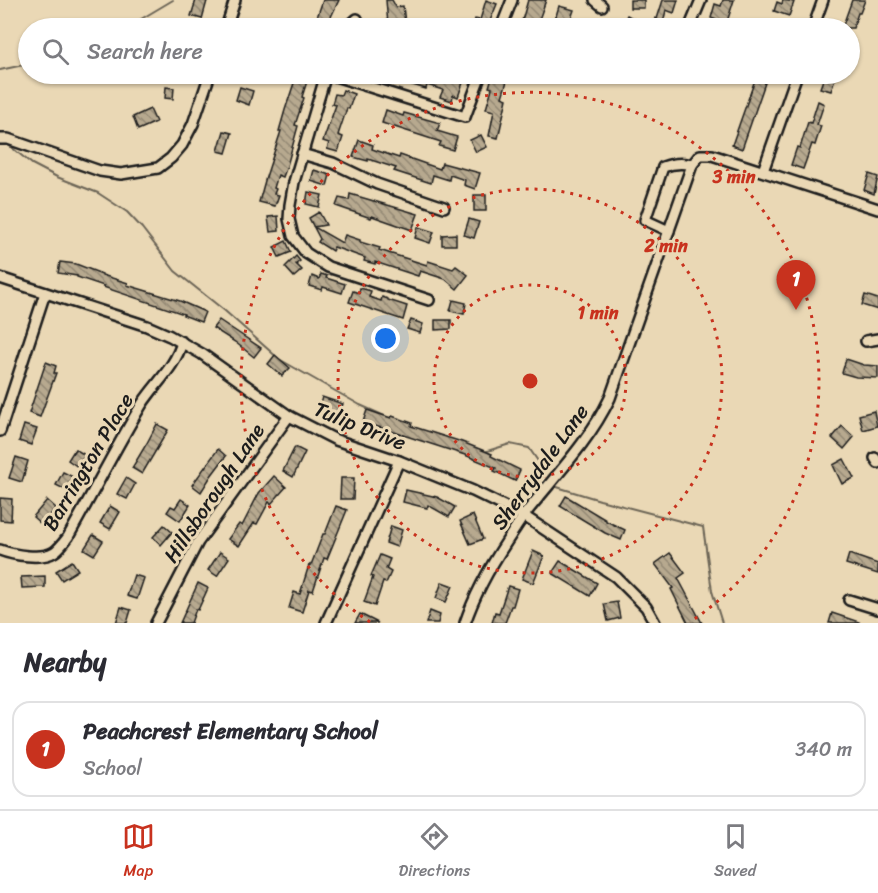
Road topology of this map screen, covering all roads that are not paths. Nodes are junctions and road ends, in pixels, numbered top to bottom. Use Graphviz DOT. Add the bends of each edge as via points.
graph roads {
  1 [pos="235,0"];
  2 [pos="512,0"];
  3 [pos="701,0"];
  4 [pos="823,0"];
  5 [pos="229,18"];
  6 [pos="505,18"];
  7 [pos="694,18"];
  8 [pos="817,18"];
  9 [pos="207,84"];
  10 [pos="324,84"];
  11 [pos="359,84"];
  12 [pos="477,84"];
  13 [pos="793,84"];
  14 [pos="0,139"];
  15 [pos="302,154"];
  16 [pos="692,165"];
  17 [pos="763,171"];
  18 [pos="444,207"];
  19 [pos="878,209"];
  20 [pos="669,231"];
  21 [pos="0,278"];
  22 [pos="45,293"];
  23 [pos="429,300"];
  24 [pos="878,339"];
  25 [pos="867,341"];
  26 [pos="182,342"];
  27 [pos="289,416"];
  28 [pos="0,431"];
  29 [pos="399,461"];
  30 [pos="524,516"];
  31 [pos="0,550"];
  32 [pos="849,600"];
  33 [pos="878,609"];
  34 [pos="156,623"];
  35 [pos="326,623"];
  36 [pos="465,623"];
  37 [pos="655,623"];
  1 -- 5 [label="street"];
  2 -- 6 [label="street"];
  3 -- 7 [label="street"];
  4 -- 8 [label="street"];
  9 -- 14 [label="street" via="182,145 158,168 121,174 100,171"];
  10 -- 15 [label="street"];
  11 -- 12 [label="street" via="465,117"];
  13 -- 17 [label="street"];
  15 -- 18 [label="street"];
  15 -- 23 [label="street" via="289,219 293,237 306,253 328,267"];
  16 -- 17 [label="street" via="700,155 712,154"];
  16 -- 20 [label="street, Sherrydale Lane"];
  16 -- 20 [label="street" via="674,163 663,167 645,220"];
  17 -- 19 [label="street"];
  20 -- 30 [label="street, Sherrydale Lane" via="601,418"];
  21 -- 22 [label="street, Tulip Drive"];
  22 -- 26 [label="street, Tulip Drive" via="147,326"];
  22 -- 28 [label="street"];
  24 -- 25 [label="street"];
  26 -- 27 [label="street, Tulip Drive"];
  26 -- 31 [label="street, Barrington Place" via="68,537 54,552 41,556"];
  27 -- 29 [label="street, Tulip Drive" via="336,440"];
  27 -- 34 [label="street, Hillsborough Lane" via="198,542"];
  29 -- 30 [label="street, Tulip Drive"];
  29 -- 35 [label="street"];
  30 -- 36 [label="street, Sherrydale Lane" via="488,572"];
  30 -- 37 [label="street, Tulip Drive" via="616,578 646,607"];
  32 -- 33 [label="street"];
}
